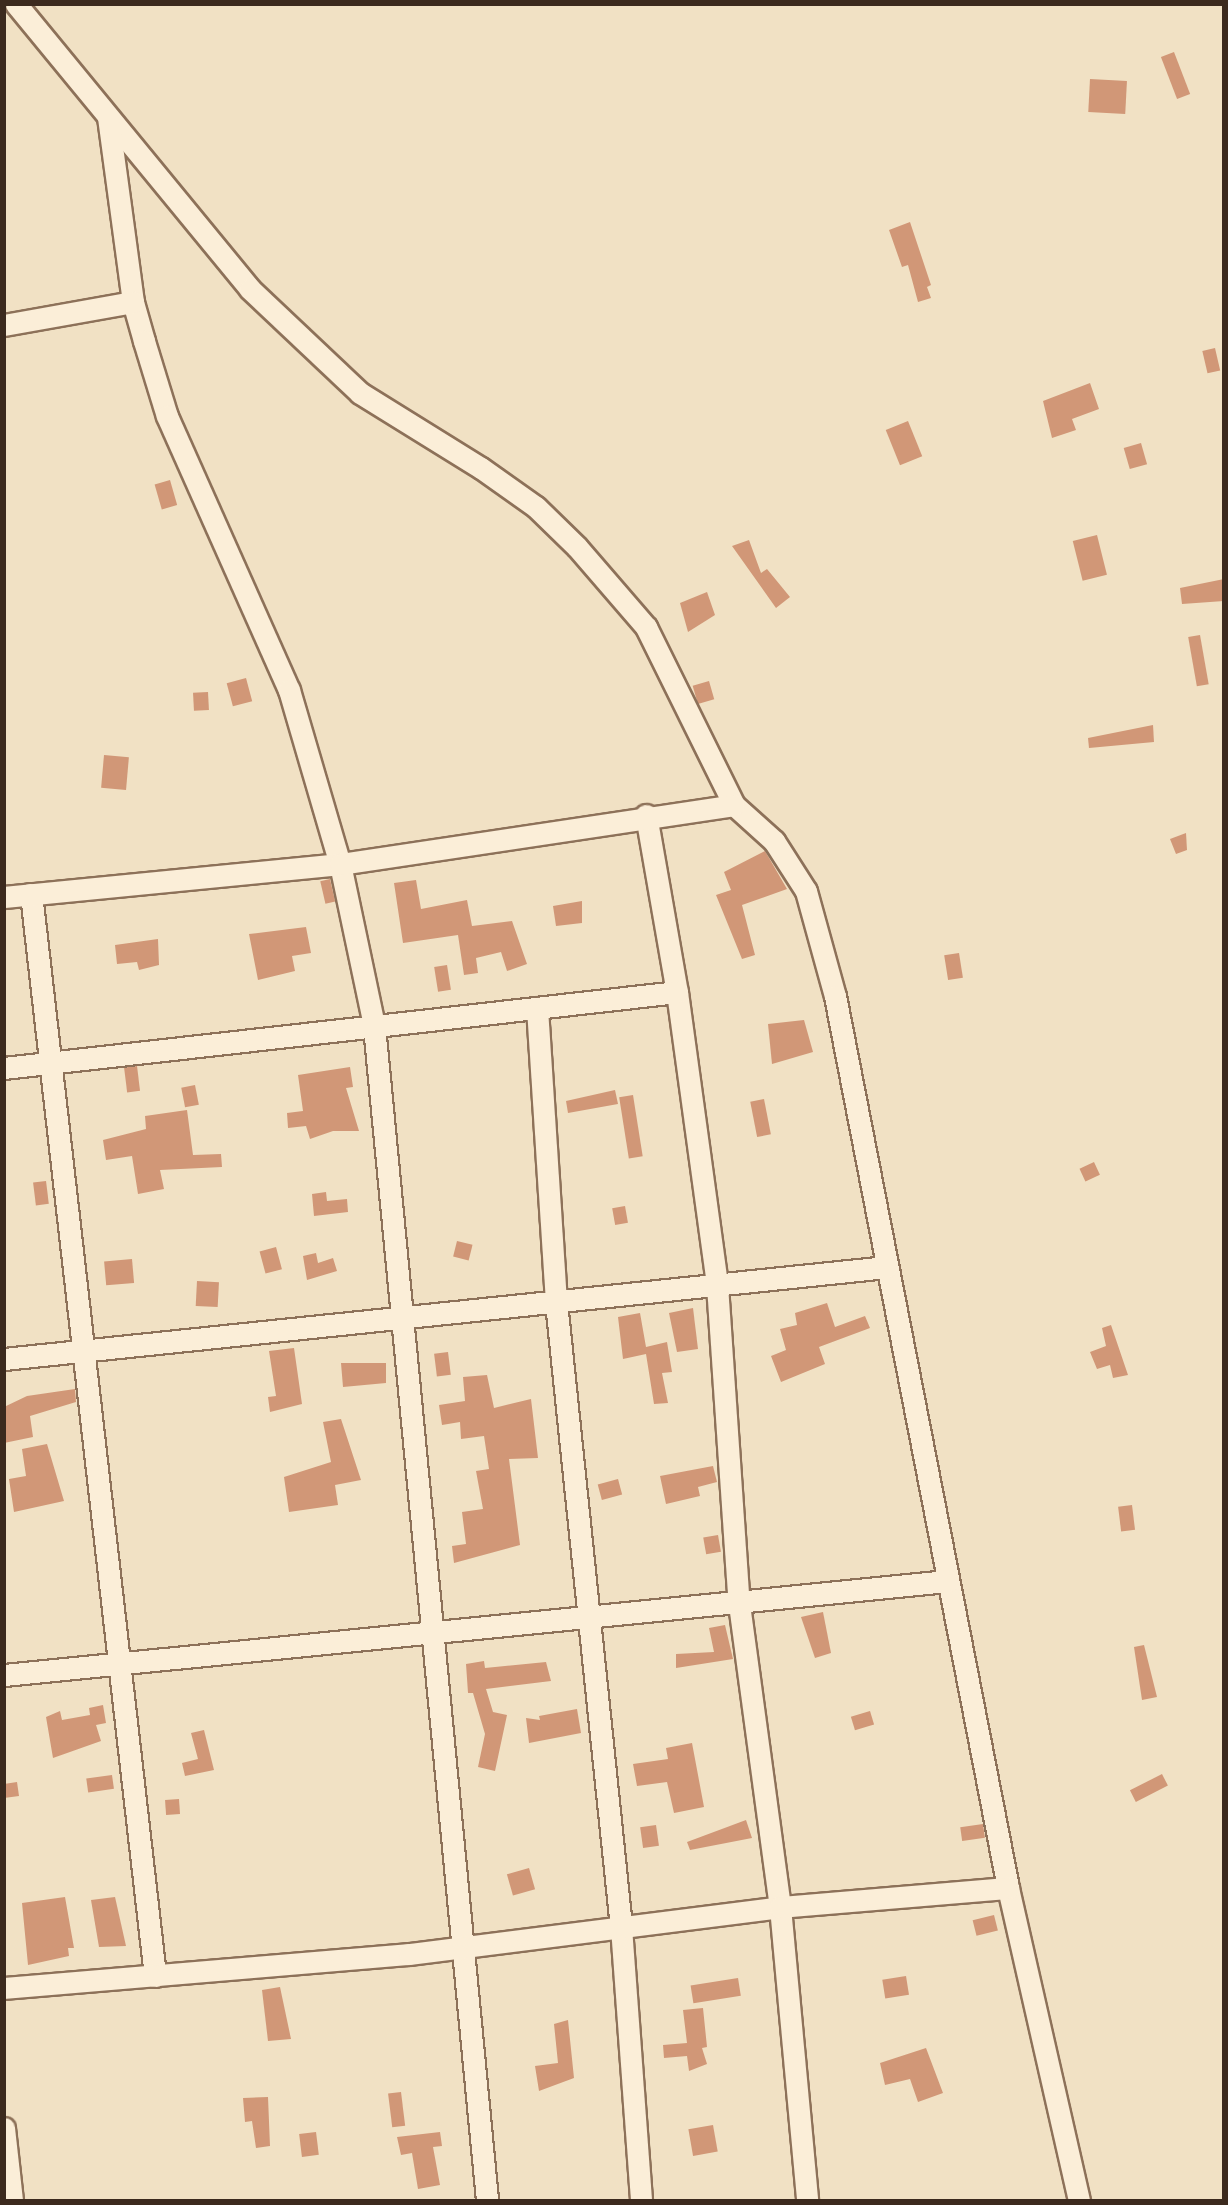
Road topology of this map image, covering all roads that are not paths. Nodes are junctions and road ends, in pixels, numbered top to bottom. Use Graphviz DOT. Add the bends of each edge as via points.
graph roads {
  1 [pos="16,4"];
  2 [pos="108,116"];
  3 [pos="133,302"];
  4 [pos="4,325"];
  5 [pos="734,805"];
  6 [pos="646,815"];
  7 [pos="339,864"];
  8 [pos="31,894"];
  9 [pos="4,897"];
  10 [pos="677,992"];
  11 [pos="537,1008"];
  12 [pos="374,1026"];
  13 [pos="51,1063"];
  14 [pos="4,1068"];
  15 [pos="886,1267"];
  16 [pos="717,1285"];
  17 [pos="556,1302"];
  18 [pos="405,1317"];
  19 [pos="83,1351"];
  20 [pos="4,1359"];
  21 [pos="948,1581"];
  22 [pos="739,1604"];
  23 [pos="590,1618"];
  24 [pos="430,1633"];
  25 [pos="119,1664"];
  26 [pos="4,1675"];
  27 [pos="1008,1888"];
  28 [pos="780,1907"];
  29 [pos="621,1927"];
  30 [pos="464,1947"];
  31 [pos="154,1976"];
  32 [pos="4,1988"];
  33 [pos="4,2128"];
  34 [pos="12,2200"];
  35 [pos="487,2200"];
  36 [pos="641,2200"];
  37 [pos="807,2200"];
  38 [pos="1079,2200"];
  1 -- 2 [label="street"];
  2 -- 3 [label="street"];
  2 -- 5 [label="street" via="250,289 360,393 500,481 577,547 646,627"];
  3 -- 4 [label="street"];
  3 -- 7 [label="street" via="167,416 289,690"];
  5 -- 6 [label="street"];
  5 -- 15 [label="street" via="774,841 806,891 835,996"];
  6 -- 7 [label="street"];
  6 -- 10 [label="street"];
  7 -- 8 [label="street"];
  7 -- 12 [label="street"];
  8 -- 9 [label="street"];
  8 -- 13 [label="street"];
  10 -- 11 [label="street"];
  10 -- 16 [label="street"];
  11 -- 12 [label="street"];
  11 -- 17 [label="street"];
  12 -- 13 [label="street"];
  12 -- 18 [label="street"];
  13 -- 14 [label="street"];
  13 -- 19 [label="street"];
  15 -- 16 [label="street"];
  15 -- 21 [label="street"];
  16 -- 17 [label="street"];
  16 -- 22 [label="street"];
  17 -- 18 [label="street"];
  17 -- 23 [label="street"];
  18 -- 19 [label="street"];
  18 -- 24 [label="street"];
  19 -- 20 [label="street"];
  19 -- 25 [label="street"];
  21 -- 22 [label="street"];
  21 -- 27 [label="street"];
  22 -- 23 [label="street"];
  22 -- 28 [label="street"];
  23 -- 24 [label="street"];
  23 -- 29 [label="street"];
  24 -- 25 [label="street"];
  24 -- 30 [label="street"];
  25 -- 26 [label="street"];
  25 -- 31 [label="street"];
  27 -- 28 [label="street"];
  27 -- 38 [label="street"];
  28 -- 29 [label="street"];
  28 -- 37 [label="street"];
  29 -- 30 [label="street"];
  29 -- 36 [label="street"];
  30 -- 31 [label="street"];
  30 -- 35 [label="street"];
  31 -- 32 [label="street"];
  33 -- 34 [label="street"];
}
